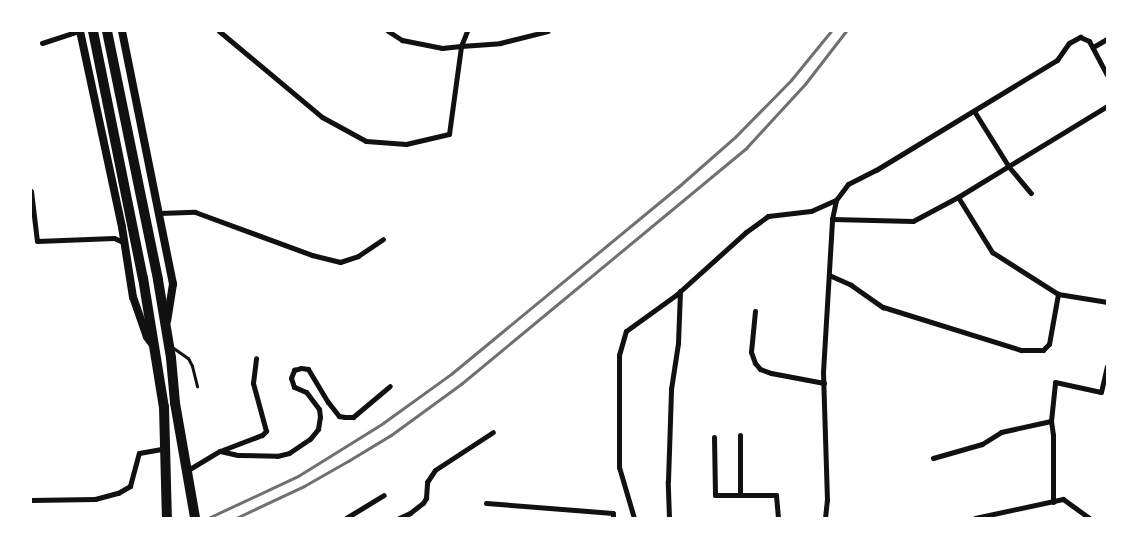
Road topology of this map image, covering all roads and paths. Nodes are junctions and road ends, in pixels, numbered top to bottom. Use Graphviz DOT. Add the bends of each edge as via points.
graph roads {
  1 [pos="79,31"];
  2 [pos="93,31"];
  3 [pos="107,31"];
  4 [pos="122,31"];
  5 [pos="219,31"];
  6 [pos="388,31"];
  7 [pos="467,31"];
  8 [pos="548,31"];
  9 [pos="1079,34"];
  10 [pos="1107,39"];
  11 [pos="42,42"];
  12 [pos="461,46"];
  13 [pos="1093,48"];
  14 [pos="1107,75"];
  15 [pos="1107,106"];
  16 [pos="974,111"];
  17 [pos="1009,167"];
  18 [pos="31,191"];
  19 [pos="1031,193"];
  20 [pos="958,197"];
  21 [pos="836,200"];
  22 [pos="159,213"];
  23 [pos="832,219"];
  24 [pos="122,227"];
  25 [pos="114,238"];
  26 [pos="383,239"];
  27 [pos="34,241"];
  28 [pos="125,243"];
  29 [pos="828,275"];
  30 [pos="680,291"];
  31 [pos="1058,294"];
  32 [pos="1107,302"];
  33 [pos="755,311"];
  34 [pos="166,324"];
  35 [pos="169,345"];
  36 [pos="154,347"];
  37 [pos="256,358"];
  38 [pos="1107,367"];
  39 [pos="824,383"];
  40 [pos="197,386"];
  41 [pos="390,386"];
  42 [pos="1051,421"];
  43 [pos="493,432"];
  44 [pos="740,435"];
  45 [pos="714,437"];
  46 [pos="166,448"];
  47 [pos="220,451"];
  48 [pos="933,458"];
  49 [pos="188,470"];
  50 [pos="384,494"];
  51 [pos="740,494"];
  52 [pos="31,500"];
  53 [pos="1053,502"];
  54 [pos="486,503"];
  55 [pos="195,517"];
  56 [pos="167,518"];
  57 [pos="346,518"];
  58 [pos="399,518"];
  59 [pos="613,518"];
  60 [pos="634,518"];
  61 [pos="669,518"];
  62 [pos="778,518"];
  63 [pos="825,518"];
  64 [pos="975,518"];
  65 [pos="1089,518"];
  1 -- 11 [label="street"];
  1 -- 24 [label="street"];
  2 -- 36 [label="highway" via="131,214"];
  3 -- 34 [label="highway"];
  4 -- 22 [label="street"];
  5 -- 12 [label="street" via="322,117 366,141 406,144 449,134"];
  6 -- 12 [label="street" via="402,40 442,48"];
  7 -- 12 [label="street"];
  8 -- 12 [label="street" via="500,43"];
  9 -- 13 [label="street"];
  9 -- 16 [label="street" via="1057,60"];
  10 -- 13 [label="street"];
  13 -- 14 [label="street"];
  15 -- 17 [label="street"];
  16 -- 17 [label="street"];
  16 -- 21 [label="street" via="848,184"];
  17 -- 19 [label="street"];
  17 -- 20 [label="street"];
  18 -- 27 [label="street"];
  20 -- 23 [label="street" via="913,221"];
  20 -- 31 [label="street" via="992,252"];
  21 -- 23 [label="street"];
  21 -- 30 [label="street" via="811,211 768,216"];
  22 -- 26 [label="street" via="194,212 340,262 358,256"];
  22 -- 34 [label="street" via="173,284"];
  23 -- 29 [label="street"];
  24 -- 25 [label="street"];
  24 -- 28 [label="street"];
  25 -- 27 [label="street"];
  25 -- 28 [label="street"];
  28 -- 36 [label="street" via="133,297 147,337"];
  29 -- 31 [label="street" via="851,285 883,307 1021,350 1043,350 1049,344"];
  29 -- 39 [label="street"];
  30 -- 60 [label="street" via="626,331 619,355 620,467"];
  30 -- 61 [label="street" via="678,343 671,389"];
  31 -- 32 [label="street"];
  33 -- 39 [label="street" via="751,352 760,369"];
  34 -- 35 [label="highway"];
  35 -- 40 [label="lane" via="188,358"];
  35 -- 49 [label="highway" via="175,403"];
  36 -- 46 [label="highway" via="164,407"];
  37 -- 47 [label="street" via="253,383 266,431 262,436"];
  38 -- 42 [label="street" via="1101,392 1055,382"];
  39 -- 63 [label="street"];
  41 -- 47 [label="street" via="353,417 344,417 339,416 328,402 308,369 294,370 291,378 294,386 306,392 319,409 318,429 310,439 289,453 277,456"];
  42 -- 48 [label="street" via="1001,432 982,444"];
  42 -- 53 [label="street" via="1054,435"];
  43 -- 58 [label="street" via="435,470 427,482 423,503"];
  44 -- 51 [label="street"];
  45 -- 51 [label="street" via="714,495"];
  46 -- 52 [label="street" via="139,453 130,486 118,493 95,499"];
  46 -- 56 [label="highway"];
  47 -- 49 [label="street"];
  49 -- 55 [label="highway"];
  50 -- 57 [label="street"];
  51 -- 62 [label="street" via="776,495"];
  53 -- 64 [label="street"];
  53 -- 65 [label="street" via="1063,500"];
  54 -- 59 [label="street" via="613,513"];
}
